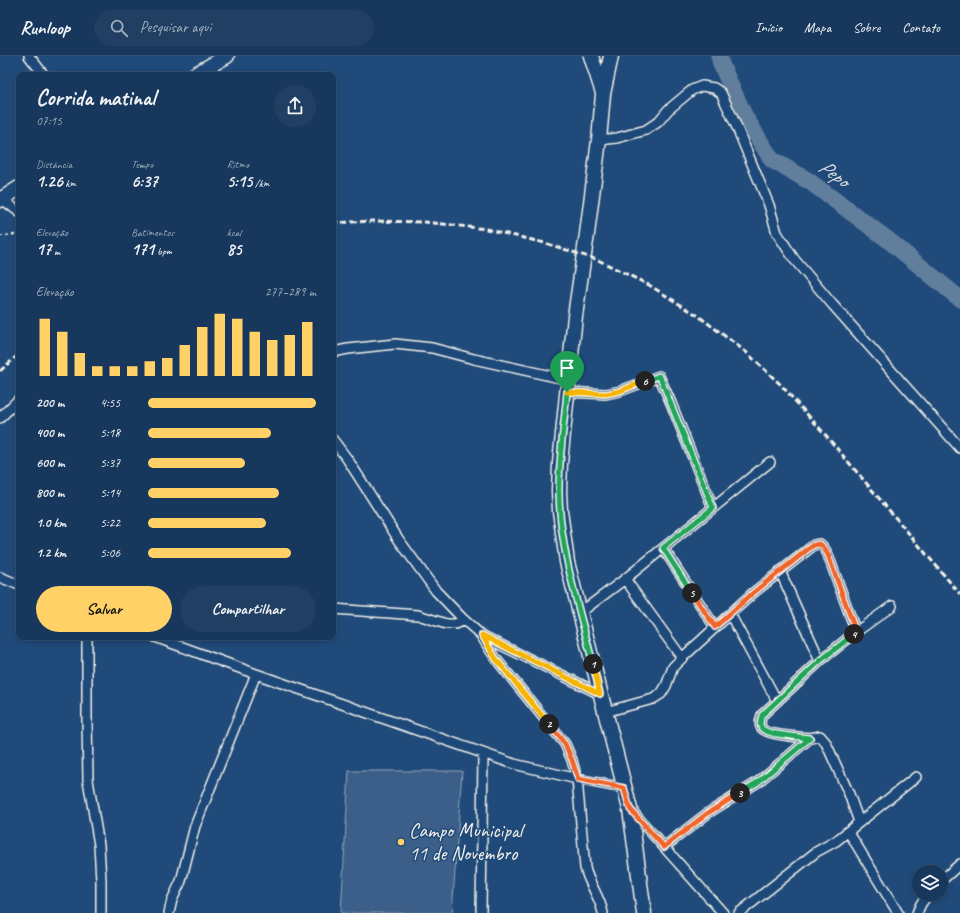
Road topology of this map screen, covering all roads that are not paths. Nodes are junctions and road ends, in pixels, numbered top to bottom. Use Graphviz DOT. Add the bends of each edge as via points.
graph roads {
  1 [pos="29,56"];
  2 [pos="228,56"];
  3 [pos="591,56"];
  4 [pos="611,56"];
  5 [pos="42,72"];
  6 [pos="199,72"];
  7 [pos="602,94"];
  8 [pos="599,140"];
  9 [pos="16,190"];
  10 [pos="1,200"];
  11 [pos="16,210"];
  12 [pos="336,351"];
  13 [pos="568,386"];
  14 [pos="16,403"];
  15 [pos="0,418"];
  16 [pos="336,444"];
  17 [pos="960,448"];
  18 [pos="770,462"];
  19 [pos="713,508"];
  20 [pos="663,548"];
  21 [pos="780,571"];
  22 [pos="0,577"];
  23 [pos="625,579"];
  24 [pos="16,584"];
  25 [pos="892,606"];
  26 [pos="336,609"];
  27 [pos="581,612"];
  28 [pos="730,614"];
  29 [pos="464,620"];
  30 [pos="715,627"];
  31 [pos="856,632"];
  32 [pos="482,635"];
  33 [pos="87,640"];
  34 [pos="163,640"];
  35 [pos="682,658"];
  36 [pos="820,661"];
  37 [pos="256,674"];
  38 [pos="600,694"];
  39 [pos="777,701"];
  40 [pos="605,712"];
  41 [pos="810,738"];
  42 [pos="483,754"];
  43 [pos="916,777"];
  44 [pos="578,779"];
  45 [pos="624,788"];
  46 [pos="630,809"];
  47 [pos="859,822"];
  48 [pos="848,831"];
  49 [pos="664,847"];
  50 [pos="960,864"];
  51 [pos="948,875"];
  52 [pos="923,901"];
  53 [pos="101,913"];
  54 [pos="169,913"];
  55 [pos="481,913"];
  56 [pos="603,913"];
  57 [pos="644,913"];
  58 [pos="723,913"];
  59 [pos="739,913"];
  60 [pos="898,913"];
  61 [pos="916,913"];
  1 -- 5 [label="street"];
  2 -- 6 [label="main road"];
  3 -- 7 [label="main road"];
  4 -- 7 [label="main road"];
  7 -- 8 [label="main road"];
  8 -- 13 [label="main road"];
  8 -- 17 [label="street" via="646,130 692,90 702,86 714,88 721,93 769,204 777,233 794,259"];
  9 -- 10 [label="main road"];
  10 -- 11 [label="street"];
  12 -- 13 [label="street" via="395,344 432,348"];
  13 -- 19 [label="street" via="606,394 659,376"];
  13 -- 27 [label="main road" via="560,463 560,511 567,562"];
  14 -- 15 [label="street"];
  16 -- 29 [label="street" via="436,591"];
  18 -- 19 [label="street"];
  19 -- 20 [label="street"];
  20 -- 23 [label="street"];
  20 -- 30 [label="street"];
  21 -- 28 [label="street"];
  21 -- 31 [label="street" via="814,545 820,544 828,555"];
  21 -- 36 [label="street"];
  22 -- 24 [label="street"];
  23 -- 27 [label="street"];
  23 -- 35 [label="street"];
  25 -- 31 [label="street"];
  26 -- 29 [label="street" via="418,615 446,624"];
  27 -- 38 [label="main road"];
  28 -- 30 [label="street"];
  28 -- 39 [label="street"];
  29 -- 32 [label="street"];
  30 -- 35 [label="street"];
  31 -- 36 [label="street"];
  32 -- 38 [label="street"];
  32 -- 44 [label="street" via="496,659 565,744"];
  33 -- 53 [label="street" via="88,780 99,845"];
  34 -- 37 [label="street"];
  35 -- 40 [label="street" via="673,667 661,694 653,699"];
  36 -- 39 [label="street"];
  37 -- 42 [label="street"];
  37 -- 54 [label="street" via="195,826 181,881"];
  38 -- 40 [label="main road"];
  39 -- 41 [label="street" via="762,715 760,721 764,731"];
  40 -- 45 [label="main road"];
  41 -- 47 [label="street" via="820,736 826,743"];
  41 -- 49 [label="street" via="758,782 708,813"];
  42 -- 44 [label="street"];
  42 -- 55 [label="street"];
  43 -- 47 [label="street"];
  44 -- 45 [label="street"];
  44 -- 56 [label="street" via="585,868"];
  45 -- 46 [label="main road"];
  46 -- 49 [label="street"];
  46 -- 57 [label="main road"];
  47 -- 48 [label="street"];
  48 -- 59 [label="street" via="816,852"];
  48 -- 60 [label="street"];
  49 -- 58 [label="street"];
  50 -- 51 [label="street"];
  52 -- 61 [label="street"];
}
